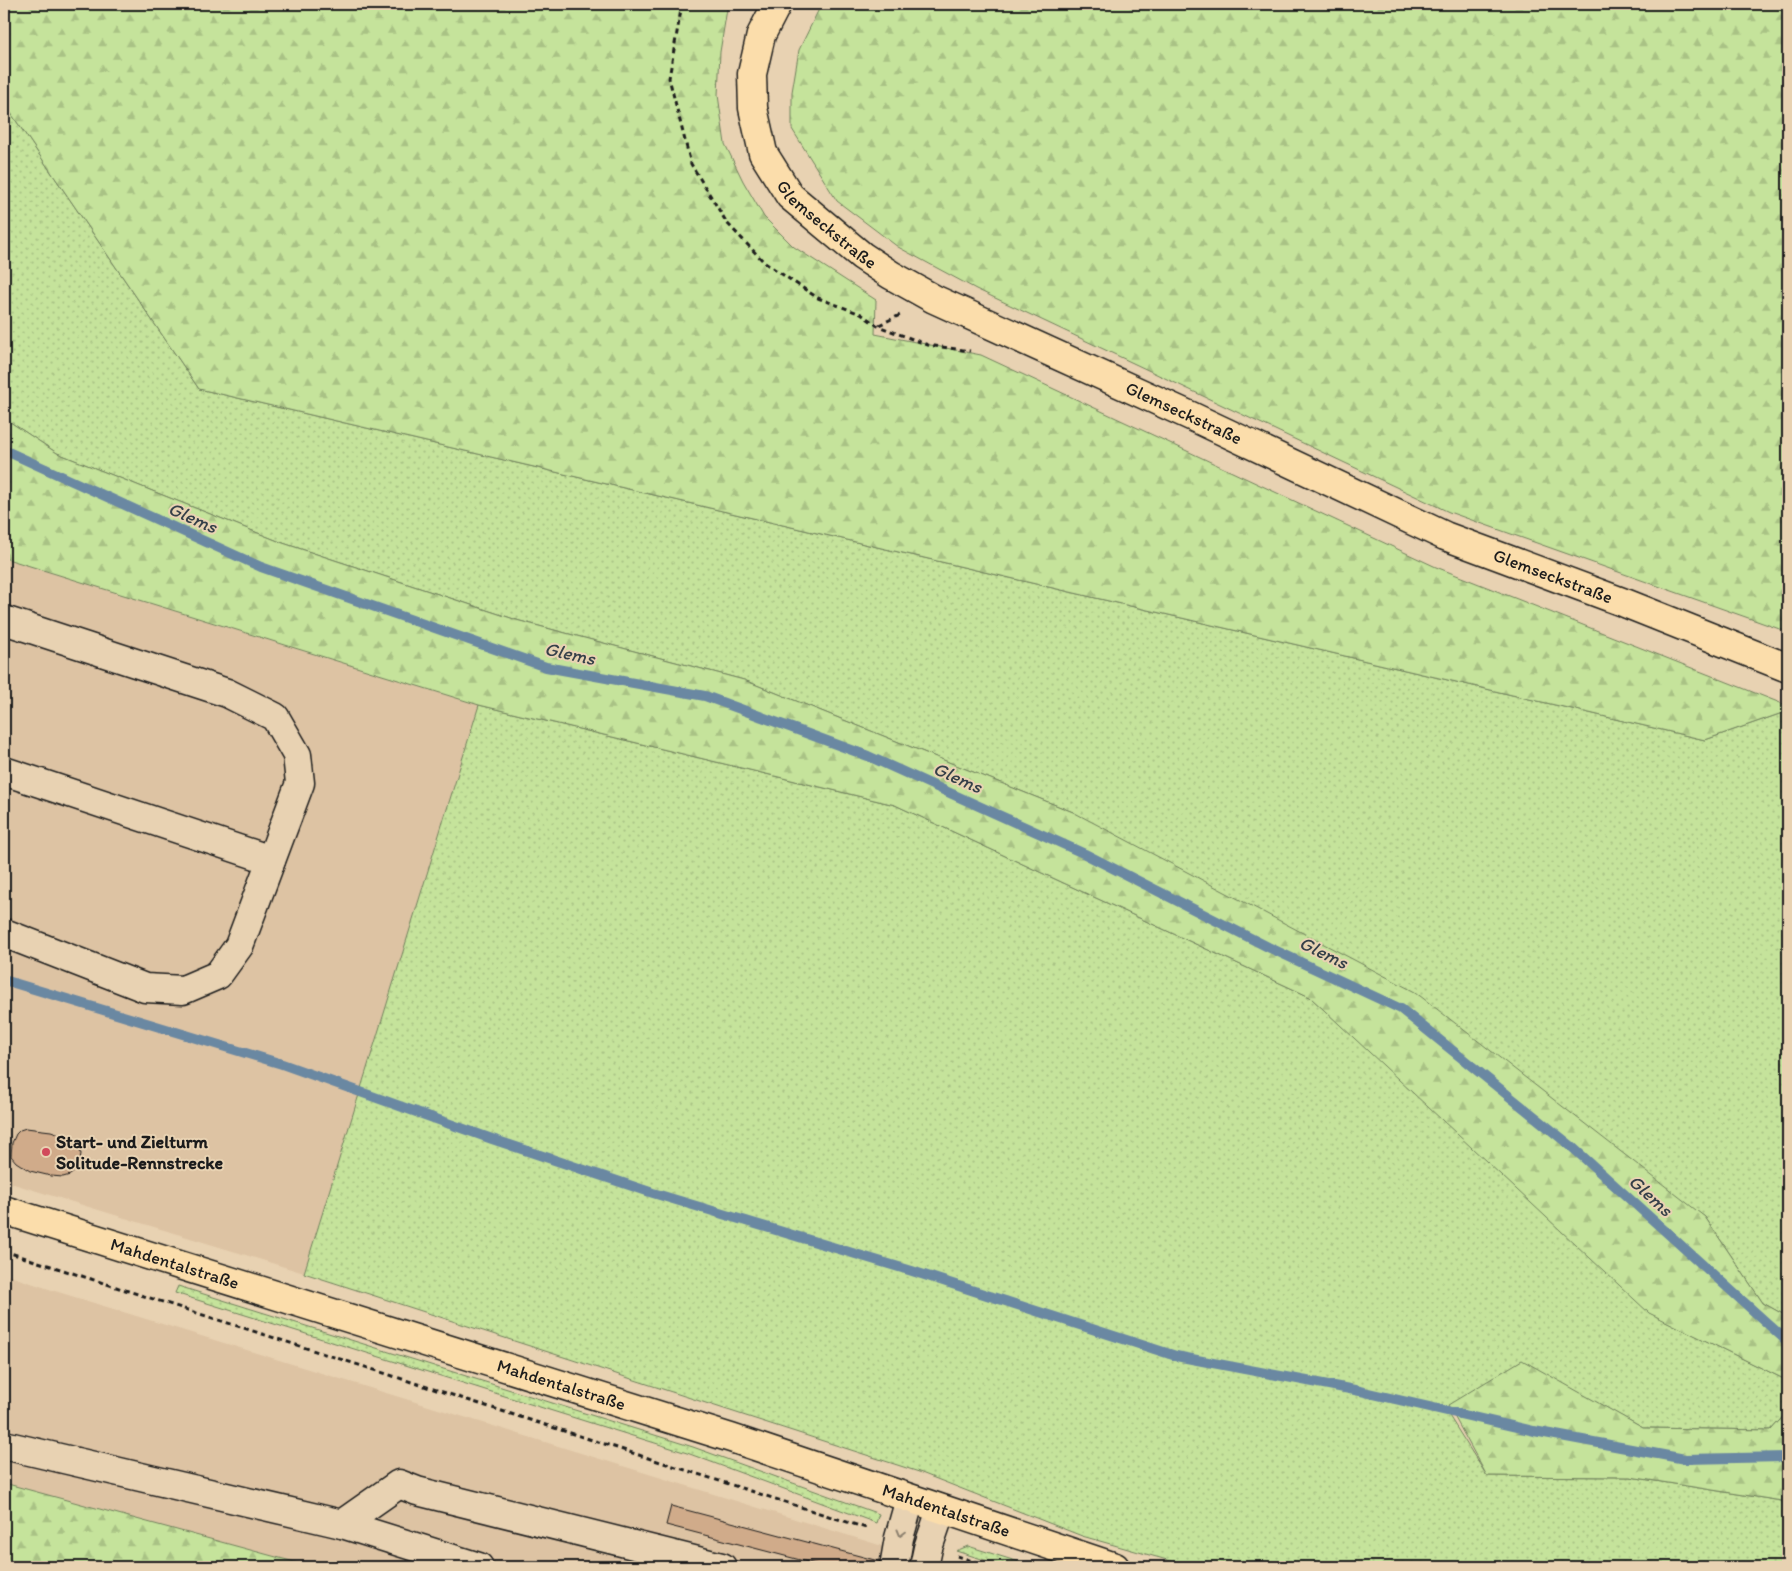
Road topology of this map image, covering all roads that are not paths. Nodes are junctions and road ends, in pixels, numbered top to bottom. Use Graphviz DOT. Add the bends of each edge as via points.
graph roads {
  1 [pos="777,4"];
  2 [pos="4,620"];
  3 [pos="1788,668"];
  4 [pos="4,771"];
  5 [pos="271,860"];
  6 [pos="4,933"];
  7 [pos="4,1210"];
  8 [pos="4,1445"];
  9 [pos="910,1499"];
  10 [pos="940,1510"];
  11 [pos="342,1524"];
  12 [pos="926,1558"];
  13 [pos="479,1567"];
  14 [pos="722,1567"];
  15 [pos="894,1567"];
  16 [pos="1115,1567"];
  1 -- 3 [label="main road, Glemseckstraße" via="761,34 752,74 753,108 763,153 790,196 862,256 934,299 1445,536"];
  2 -- 5 [label="lane" via="227,694 275,717 298,755 300,783"];
  4 -- 5 [label="lane"];
  5 -- 6 [label="lane" via="239,946 218,975 182,990 145,988"];
  7 -- 9 [label="main road, Mahdentalstraße" via="730,1438"];
  8 -- 11 [label="lane"];
  9 -- 10 [label="main road, Mahdentalstraße"];
  9 -- 15 [label="lane, one-way"];
  10 -- 12 [label="lane"];
  10 -- 16 [label="main road, Mahdentalstraße"];
  11 -- 13 [label="lane"];
  11 -- 14 [label="lane" via="399,1484"];
}
